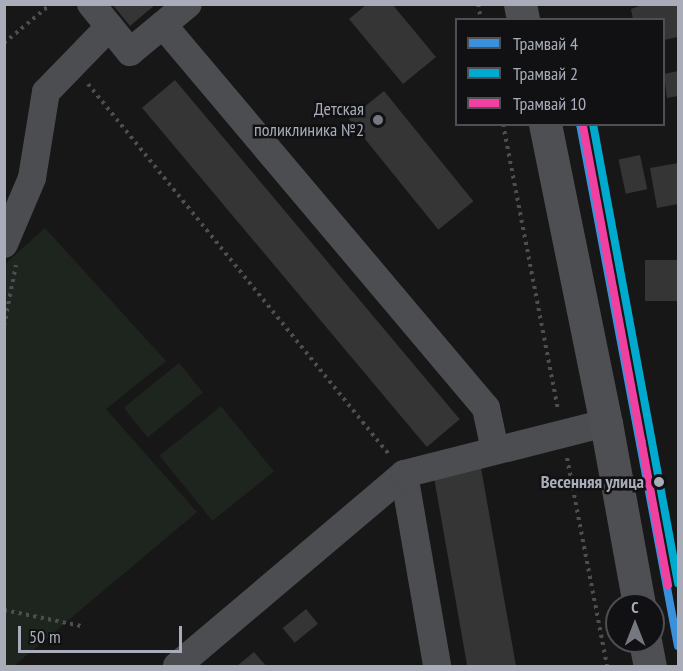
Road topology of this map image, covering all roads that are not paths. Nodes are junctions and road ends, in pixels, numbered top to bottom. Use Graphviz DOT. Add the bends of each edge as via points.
graph roads {
  1 [pos="91,4"];
  2 [pos="188,4"];
  3 [pos="163,25"];
  4 [pos="109,27"];
  5 [pos="545,126"];
  6 [pos="5,244"];
  7 [pos="606,423"];
  8 [pos="495,450"];
  9 [pos="404,474"];
  10 [pos="637,593"];
  11 [pos="177,666"];
  12 [pos="437,666"];
  1 -- 4 [label="lane"];
  2 -- 3 [label="lane"];
  3 -- 4 [label="lane" via="130,52"];
  3 -- 8 [label="lane" via="486,408"];
  4 -- 6 [label="lane" via="46,92 32,178"];
  5 -- 7 [label="main road"];
  7 -- 8 [label="lane"];
  7 -- 10 [label="main road"];
  8 -- 9 [label="lane"];
  9 -- 11 [label="lane"];
  9 -- 12 [label="lane"];
}
